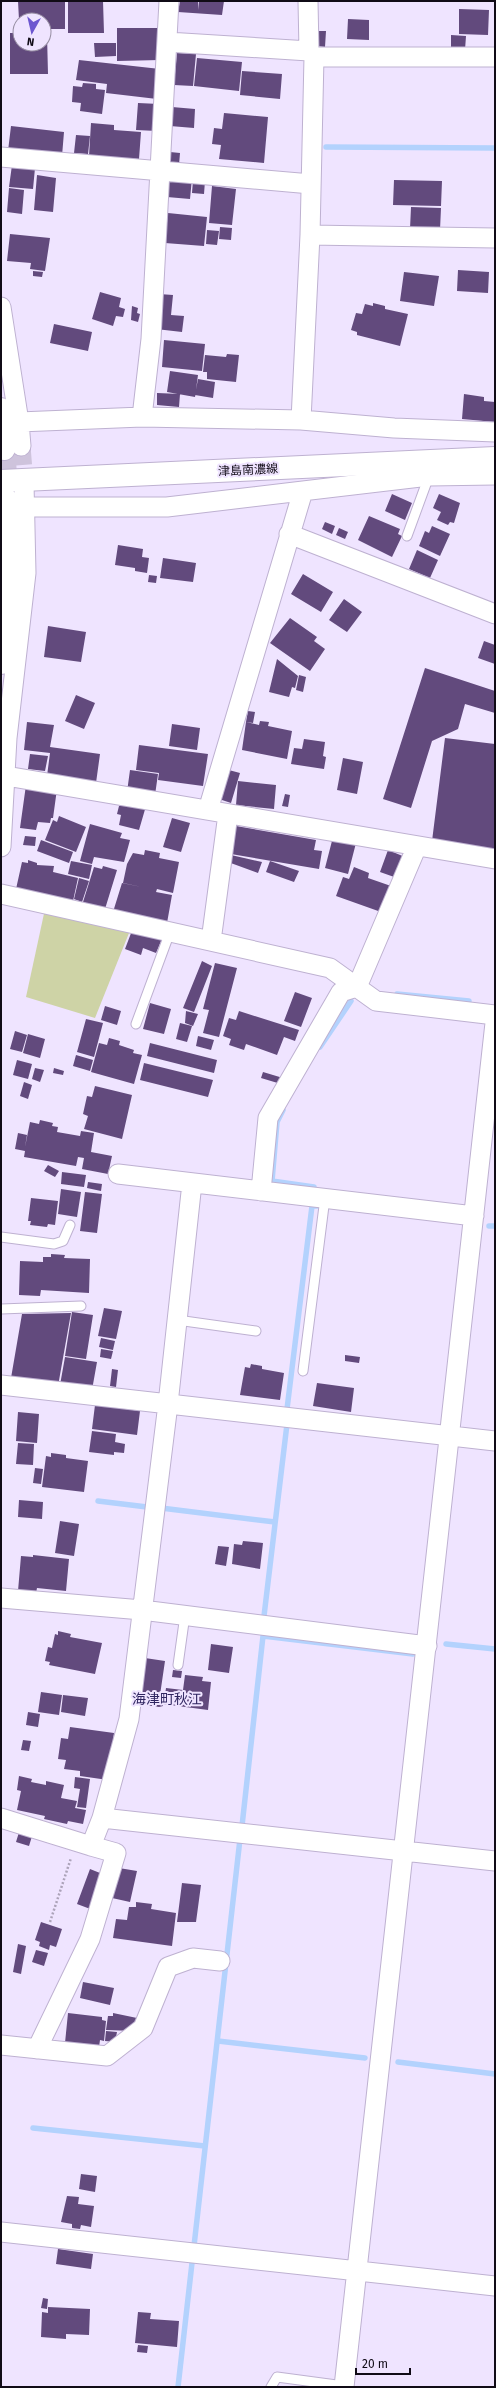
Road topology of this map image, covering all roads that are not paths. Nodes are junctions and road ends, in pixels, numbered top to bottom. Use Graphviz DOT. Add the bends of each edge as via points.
graph roads {
  1 [pos="170,1"];
  2 [pos="308,1"];
  3 [pos="168,42"];
  4 [pos="312,54"];
  5 [pos="495,57"];
  6 [pos="1,157"];
  7 [pos="160,171"];
  8 [pos="311,184"];
  9 [pos="310,235"];
  10 [pos="495,238"];
  11 [pos="1,307"];
  12 [pos="1,409"];
  13 [pos="142,417"];
  14 [pos="301,420"];
  15 [pos="19,422"];
  16 [pos="495,432"];
  17 [pos="13,448"];
  18 [pos="495,458"];
  19 [pos="495,475"];
  20 [pos="429,476"];
  21 [pos="24,483"];
  22 [pos="303,491"];
  23 [pos="11,496"];
  24 [pos="290,534"];
  25 [pos="407,536"];
  26 [pos="495,614"];
  27 [pos="1,664"];
  28 [pos="6,776"];
  29 [pos="208,810"];
  30 [pos="228,814"];
  31 [pos="417,846"];
  32 [pos="1,847"];
  33 [pos="495,859"];
  34 [pos="1,894"];
  35 [pos="170,932"];
  36 [pos="211,941"];
  37 [pos="357,987"];
  38 [pos="495,1015"];
  39 [pos="495,1023"];
  40 [pos="136,1024"];
  41 [pos="118,1174"];
  42 [pos="192,1183"];
  43 [pos="261,1191"];
  44 [pos="325,1198"];
  45 [pos="474,1216"];
  46 [pos="70,1225"];
  47 [pos="1,1237"];
  48 [pos="81,1306"];
  49 [pos="1,1309"];
  50 [pos="177,1320"];
  51 [pos="256,1331"];
  52 [pos="303,1371"];
  53 [pos="1,1385"];
  54 [pos="168,1404"];
  55 [pos="448,1436"];
  56 [pos="495,1440"];
  57 [pos="1,1598"];
  58 [pos="142,1610"];
  59 [pos="185,1615"];
  60 [pos="427,1646"];
  61 [pos="178,1665"];
  62 [pos="1,1818"];
  63 [pos="102,1818"];
  64 [pos="84,1843"];
  65 [pos="403,1850"];
  66 [pos="495,1861"];
  67 [pos="220,1962"];
  68 [pos="1,2045"];
  69 [pos="37,2049"];
  70 [pos="1,2232"];
  71 [pos="356,2272"];
  72 [pos="495,2286"];
  73 [pos="344,2386"];
  74 [pos="271,2387"];
  1 -- 3 [label="street"];
  2 -- 4 [label="street"];
  3 -- 4 [label="street"];
  3 -- 7 [label="street"];
  4 -- 5 [label="street"];
  4 -- 8 [label="street"];
  6 -- 7 [label="street"];
  7 -- 8 [label="street"];
  7 -- 13 [label="street" via="151,339"];
  8 -- 9 [label="street"];
  9 -- 10 [label="street"];
  9 -- 14 [label="street"];
  11 -- 15 [label="street"];
  12 -- 17 [label="main road"];
  13 -- 14 [label="street"];
  13 -- 15 [label="street"];
  14 -- 16 [label="street" via="394,428"];
  15 -- 17 [label="street"];
  18 -- 23 [label="main road, 津島南濃線"];
  19 -- 20 [label="street"];
  20 -- 22 [label="street"];
  20 -- 25 [label="lane"];
  21 -- 23 [label="street"];
  22 -- 23 [label="street" via="167,507"];
  22 -- 24 [label="street"];
  23 -- 27 [label="main road" via="10,588"];
  23 -- 28 [label="street" via="26,573 7,738"];
  24 -- 26 [label="street"];
  24 -- 29 [label="street"];
  28 -- 29 [label="street"];
  28 -- 32 [label="street"];
  29 -- 30 [label="street"];
  30 -- 31 [label="street"];
  30 -- 36 [label="street"];
  31 -- 33 [label="street"];
  31 -- 37 [label="street"];
  34 -- 35 [label="street"];
  35 -- 36 [label="street"];
  35 -- 40 [label="lane"];
  36 -- 37 [label="street" via="330,968"];
  37 -- 38 [label="street" via="376,1001"];
  37 -- 43 [label="street" via="341,992 268,1118"];
  39 -- 45 [label="street"];
  41 -- 42 [label="street"];
  42 -- 43 [label="street"];
  42 -- 50 [label="street"];
  43 -- 44 [label="street"];
  44 -- 45 [label="street"];
  44 -- 52 [label="lane"];
  45 -- 55 [label="street"];
  46 -- 47 [label="lane" via="63,1240 54,1244"];
  48 -- 49 [label="lane"];
  50 -- 51 [label="lane"];
  50 -- 54 [label="street"];
  53 -- 54 [label="street"];
  54 -- 55 [label="street"];
  54 -- 58 [label="street"];
  55 -- 56 [label="street"];
  55 -- 60 [label="street"];
  57 -- 58 [label="street"];
  58 -- 59 [label="street"];
  58 -- 63 [label="street" via="129,1719"];
  59 -- 60 [label="street"];
  59 -- 61 [label="lane"];
  60 -- 65 [label="street"];
  62 -- 64 [label="street"];
  63 -- 64 [label="street"];
  63 -- 65 [label="street"];
  64 -- 69 [label="street" via="116,1853 90,1939"];
  65 -- 66 [label="street"];
  65 -- 71 [label="street"];
  67 -- 69 [label="street" via="193,1958 168,1967 143,2028 107,2056"];
  68 -- 69 [label="street"];
  70 -- 71 [label="street"];
  71 -- 72 [label="street"];
  71 -- 73 [label="street"];
  73 -- 74 [label="lane" via="277,2377"];
}
